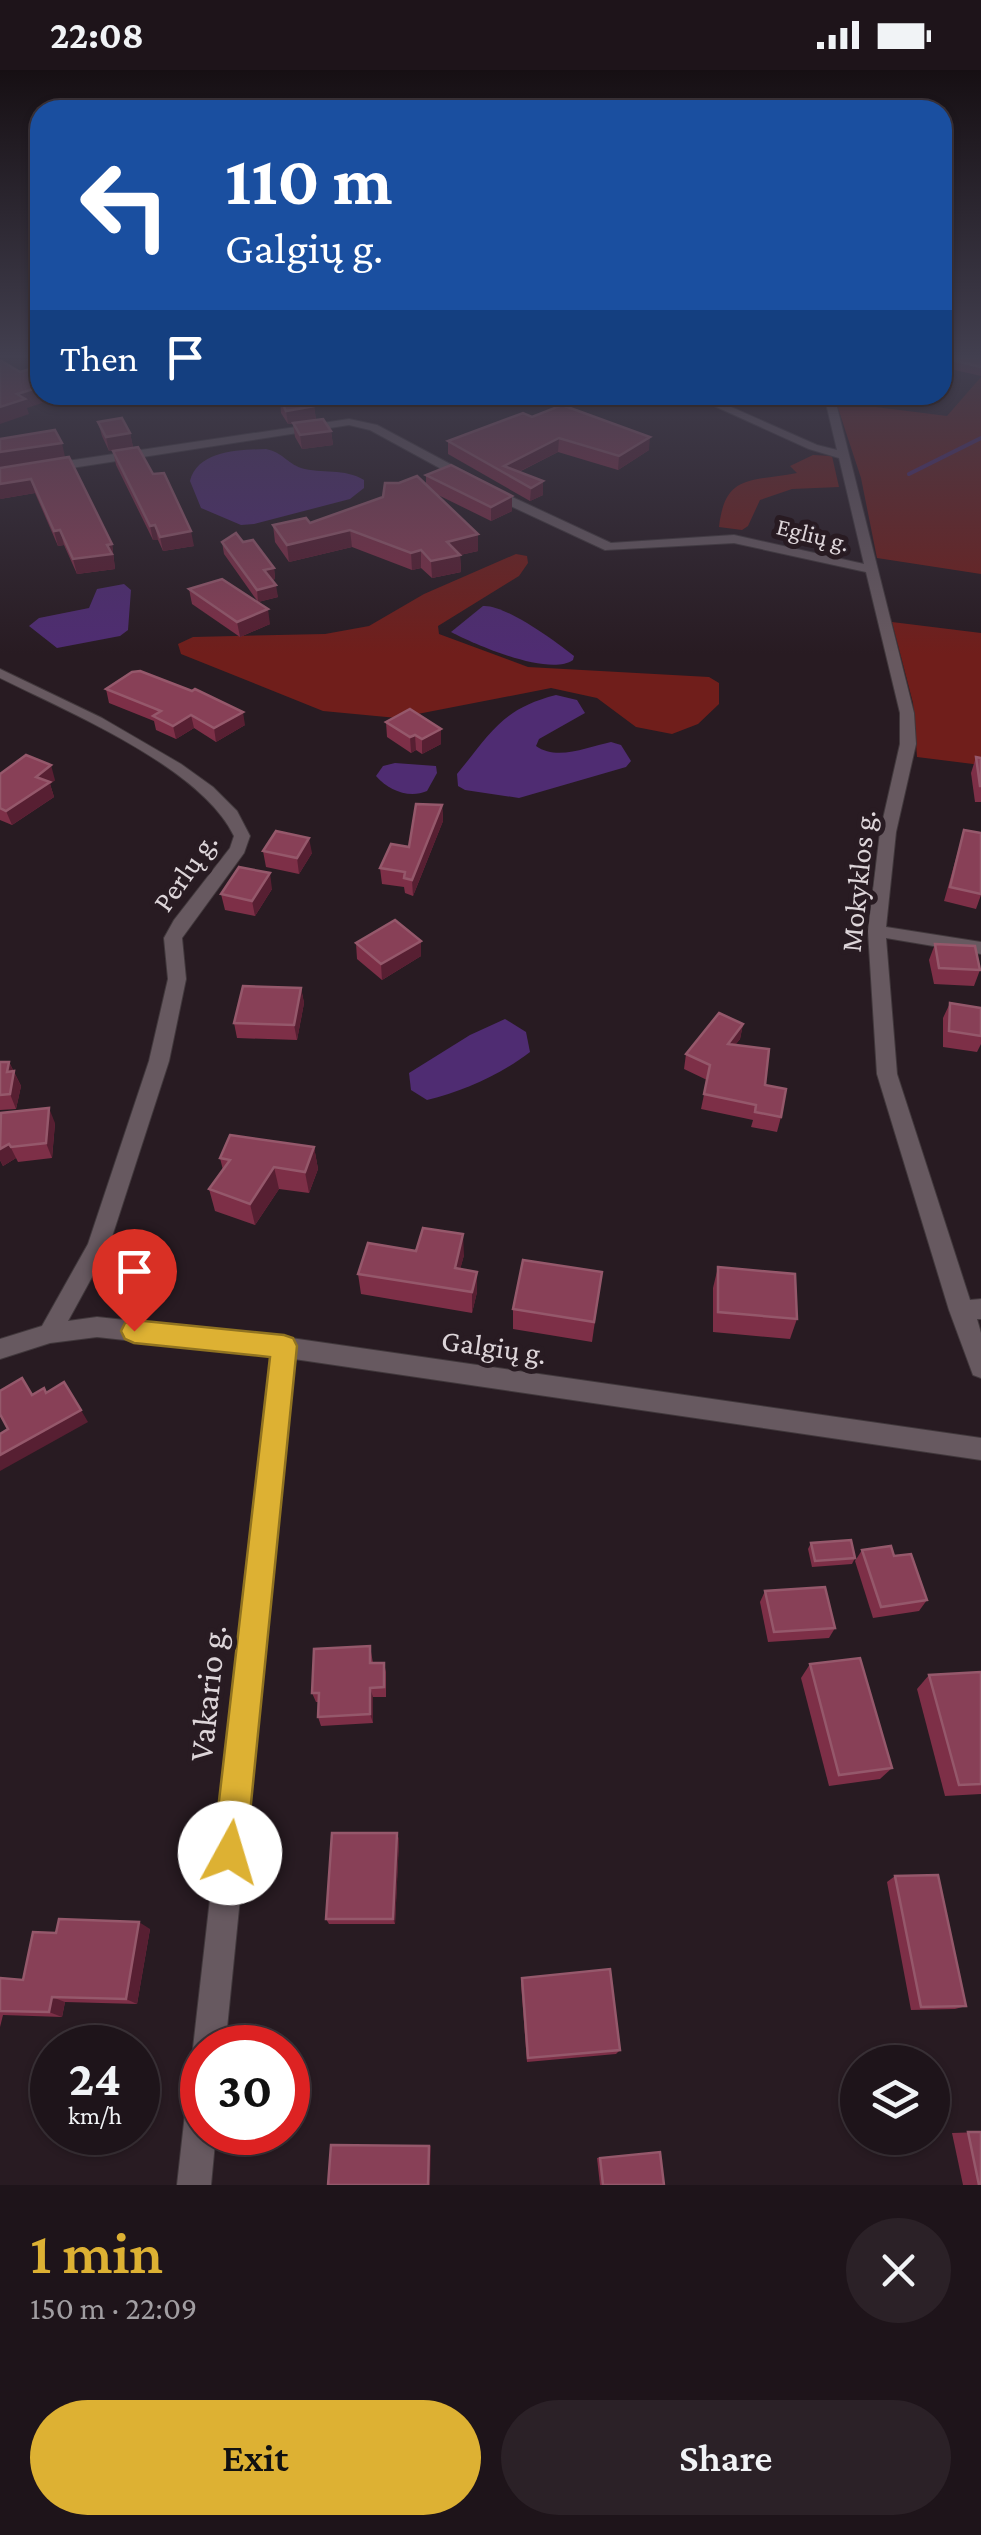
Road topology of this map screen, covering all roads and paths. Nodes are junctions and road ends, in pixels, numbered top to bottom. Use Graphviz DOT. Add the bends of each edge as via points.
graph roads {
  1 [pos="846,456"];
  2 [pos="121,457"];
  3 [pos="428,457"];
  4 [pos="0,475"];
  5 [pos="869,569"];
  6 [pos="0,673"];
  7 [pos="877,932"];
  8 [pos="981,948"];
  9 [pos="970,1310"];
  10 [pos="50,1333"];
  11 [pos="284,1346"];
  12 [pos="0,1349"];
  13 [pos="981,1368"];
  14 [pos="981,1449"];
  15 [pos="211,2025"];
  16 [pos="197,2155"];
  17 [pos="194,2185"];
  1 -- 5 [label="street, Mokyklos g."];
  2 -- 4 [label="street, Eglių g."];
  3 -- 5 [label="street, Eglių g." via="609,547 734,539"];
  5 -- 7 [label="street, Mokyklos g." via="907,714 908,744 888,832"];
  6 -- 10 [label="street, Perlų g." via="139,744 232,813 242,836 173,938 177,978 159,1061 98,1246"];
  7 -- 8 [label="street"];
  7 -- 9 [label="street, Mokyklos g." via="887,1074"];
  9 -- 13 [label="street, Mokyklos g."];
  10 -- 11 [label="street, Galgių g." via="97,1328"];
  10 -- 12 [label="street, Galgių g."];
  11 -- 14 [label="street, Galgių g."];
  11 -- 15 [label="street, Vakario g."];
  16 -- 17 [label="street"];
}
